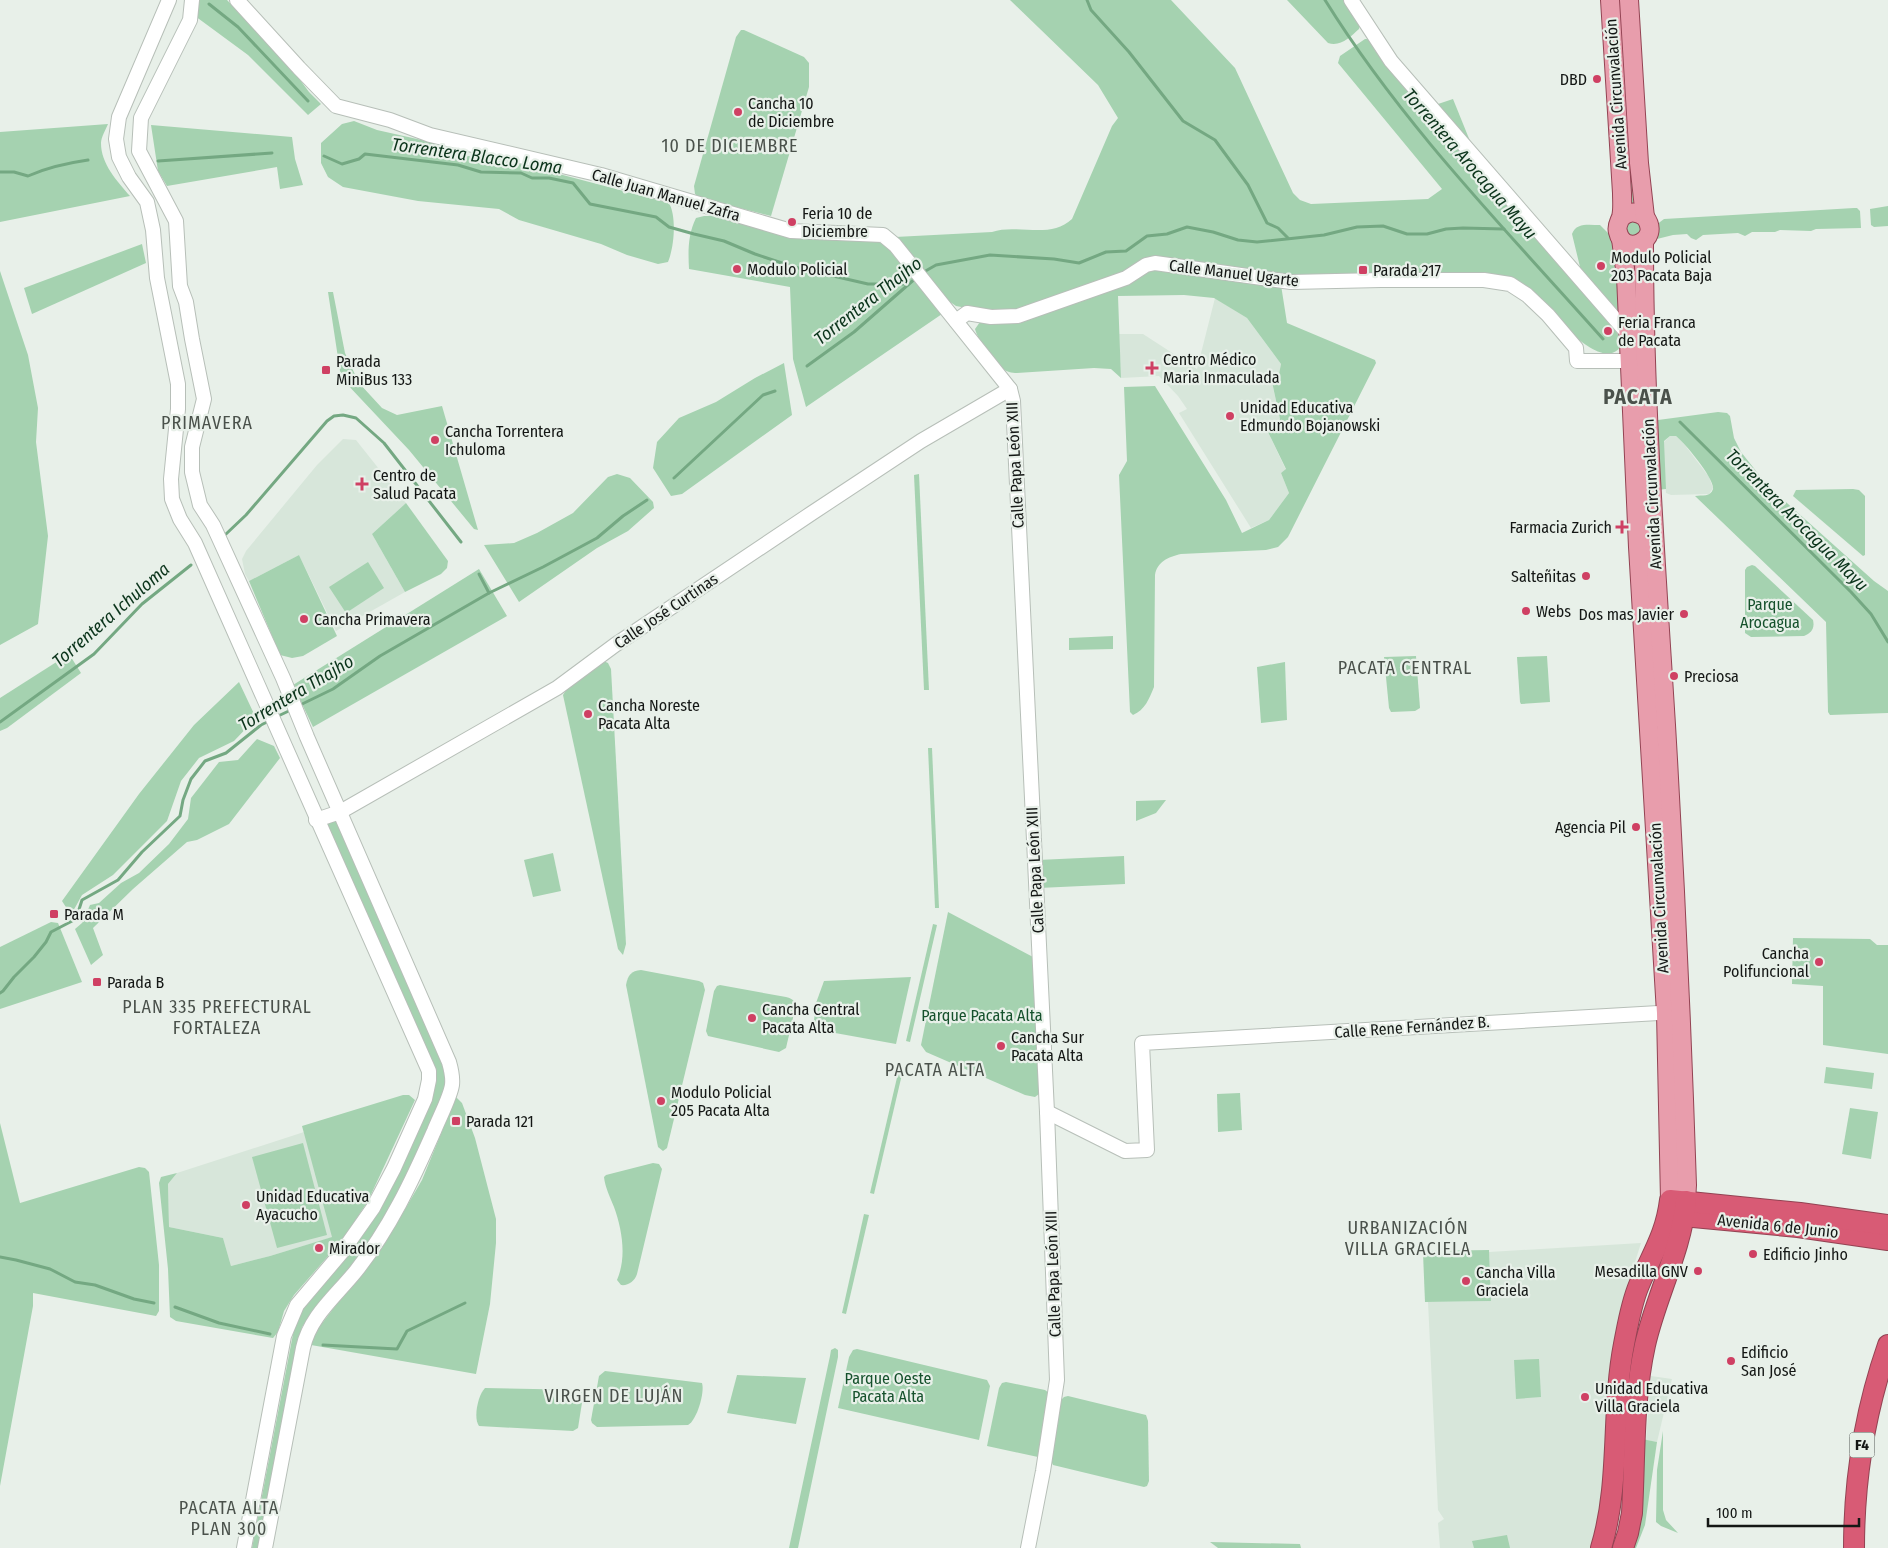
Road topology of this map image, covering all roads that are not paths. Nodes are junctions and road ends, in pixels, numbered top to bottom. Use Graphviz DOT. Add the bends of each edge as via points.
graph roads {
  1 [pos="169,0"];
  2 [pos="192,0"];
  3 [pos="237,0"];
  4 [pos="1351,0"];
  5 [pos="1610,0"];
  6 [pos="1629,0"];
  7 [pos="1645,217"];
  8 [pos="1621,218"];
  9 [pos="883,236"];
  10 [pos="1621,239"];
  11 [pos="1644,241"];
  12 [pos="956,321"];
  13 [pos="1629,335"];
  14 [pos="1638,361"];
  15 [pos="1010,389"];
  16 [pos="340,812"];
  17 [pos="316,820"];
  18 [pos="1674,1012"];
  19 [pos="1047,1112"];
  20 [pos="1677,1208"];
  21 [pos="1888,1226"];
  22 [pos="1888,1240"];
  23 [pos="1888,1345"];
  24 [pos="1888,1387"];
  25 [pos="244,1548"];
  26 [pos="265,1548"];
  27 [pos="1028,1548"];
  28 [pos="1601,1548"];
  29 [pos="1623,1548"];
  30 [pos="1854,1548"];
  31 [pos="1868,1548"];
  1 -- 17 [label="street" via="120,117 116,139 129,177 147,202 157,278 178,384 172,499"];
  2 -- 16 [label="street" via="190,20 141,118 139,151 176,221 180,286 186,302 204,399 192,447 192,472 200,505 213,525 283,678"];
  3 -- 9 [label="street, Calle Juan Manuel Zafra" via="336,106 390,120 430,135 601,175 791,231"];
  4 -- 13 [label="street" via="1391,61"];
  5 -- 8 [label="main road, Avenida Circunvalación" via="1622,184"];
  6 -- 7 [label="main road, Avenida Circunvalación"];
  7 -- 8 [label="main road" via="1631,212"];
  7 -- 11 [label="main road" via="1650,230"];
  8 -- 10 [label="main road" via="1617,230"];
  9 -- 12 [label="street, Calle Papa León XIII" via="895,245"];
  10 -- 11 [label="main road" via="1636,245"];
  10 -- 13 [label="main road, Avenida Circunvalación"];
  11 -- 14 [label="main road, Avenida Circunvalación"];
  12 -- 14 [label="street, Calle Manuel Ugarte" via="967,313 990,317 1018,316 1126,278 1155,263 1292,282 1484,280 1510,284 1527,295 1568,337 1576,348 1578,361"];
  12 -- 15 [label="street, Calle Papa León XIII"];
  13 -- 14 [label="main road, Avenida Circunvalación"];
  14 -- 18 [label="main road, Avenida Circunvalación" via="1638,556"];
  15 -- 16 [label="street, Calle José Curtinas" via="812,513 615,645 557,688"];
  15 -- 19 [label="street, Calle Papa León XIII"];
  16 -- 17 [label="street, Calle José Curtinas"];
  16 -- 26 [label="street" via="449,1062 452,1085 400,1205 380,1239 310,1328 303,1348"];
  17 -- 25 [label="street" via="425,1061 429,1080 421,1108 373,1208 342,1252 297,1305 290,1320 284,1336"];
  18 -- 19 [label="street, Calle Rene Fernández B." via="1142,1043 1148,1150 1125,1151"];
  18 -- 20 [label="main road, Avenida Circunvalación" via="1687,1185"];
  19 -- 27 [label="street, Calle Papa León XIII" via="1057,1380"];
  20 -- 21 [label="highway, Avenida 6 de Junio" via="1800,1213"];
  20 -- 22 [label="highway, Avenida 6 de Junio"];
  20 -- 28 [label="highway, Avenida Circunvalación" via="1631,1309 1619,1373 1612,1494"];
  20 -- 29 [label="highway, Avenida Circunvalación" via="1677,1248 1660,1293 1640,1373 1632,1513"];
  23 -- 30 [label="highway, F4" via="1870,1402 1863,1438 1857,1477"];
  24 -- 31 [label="highway, F4" via="1869,1480"];
}
